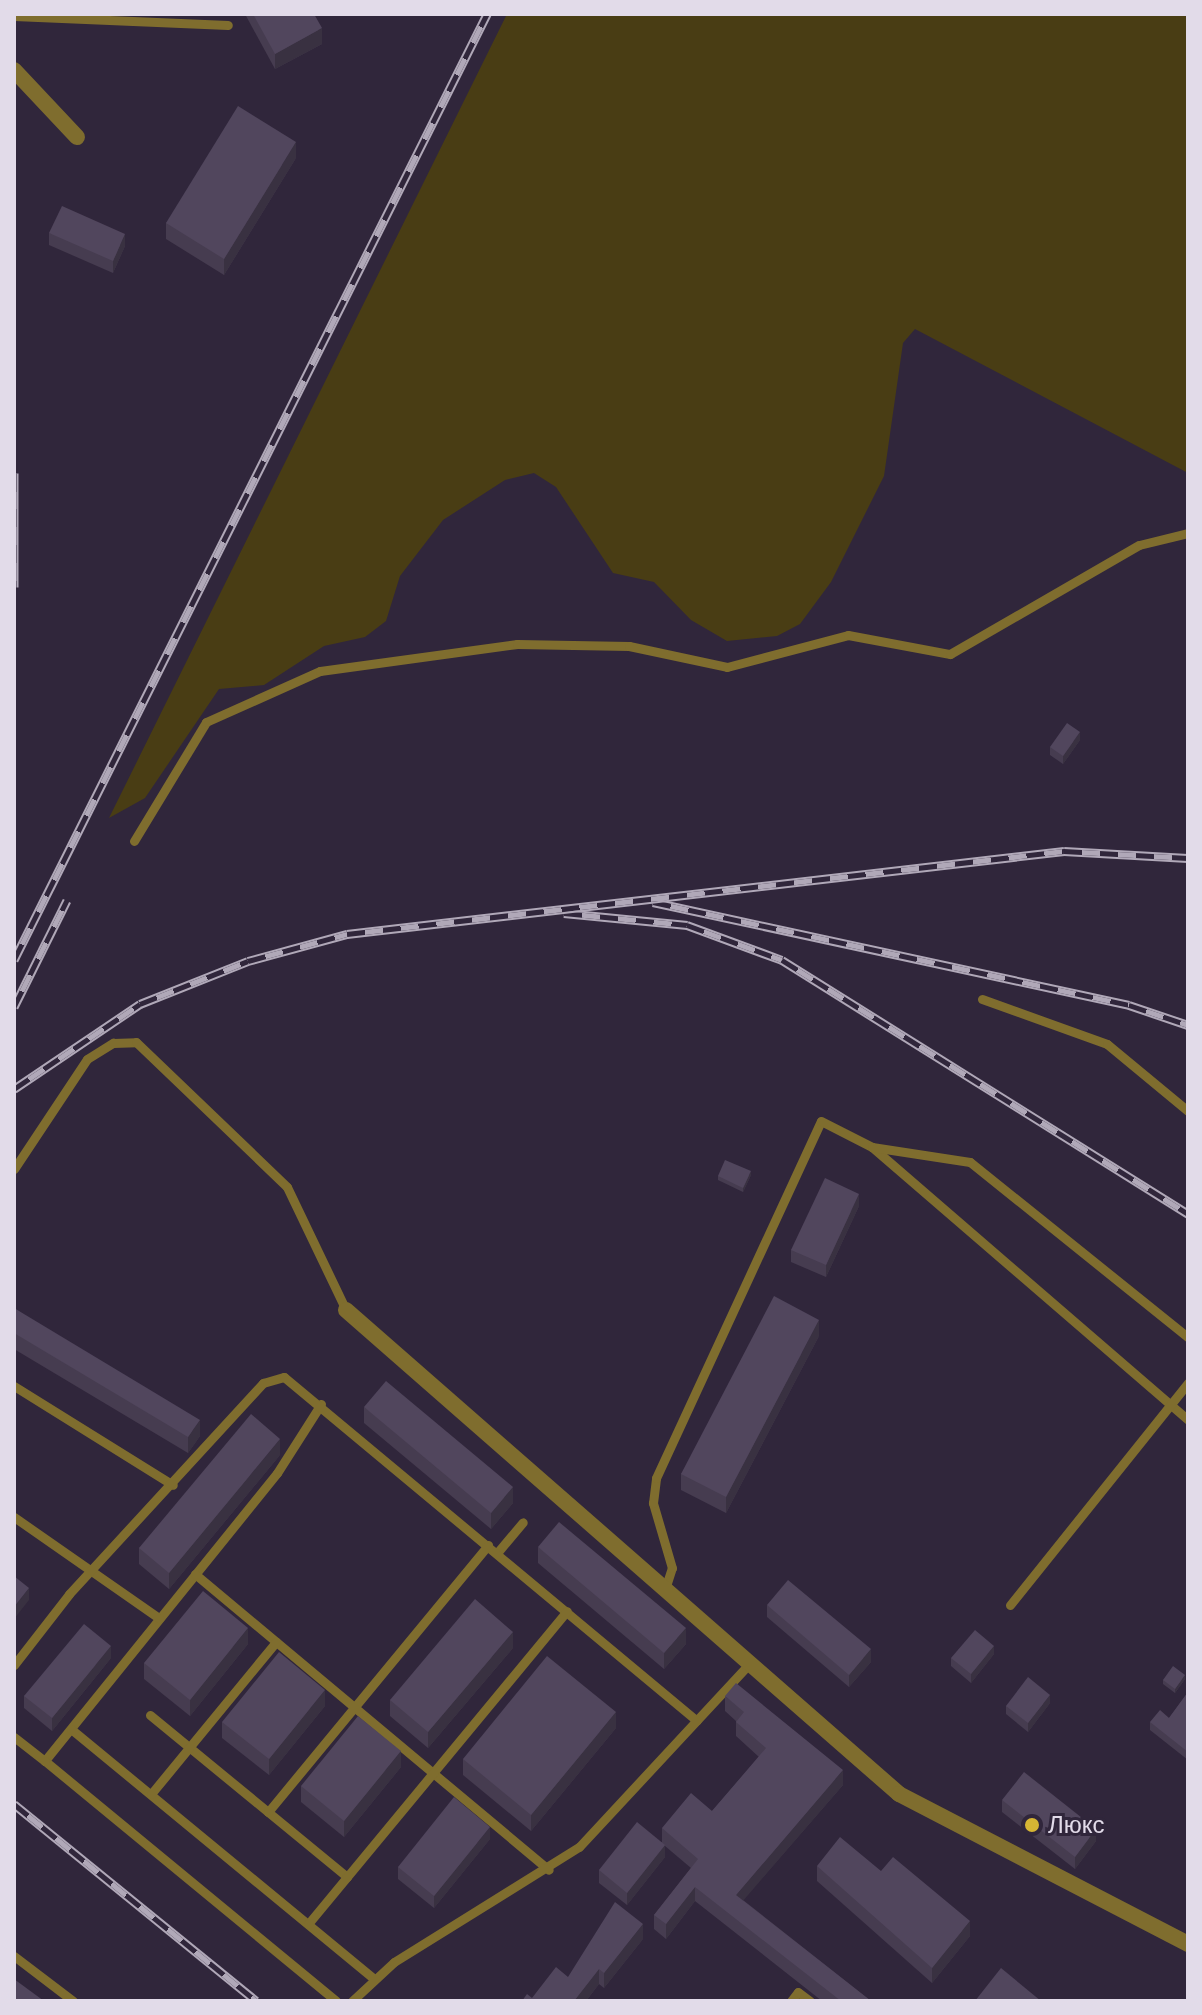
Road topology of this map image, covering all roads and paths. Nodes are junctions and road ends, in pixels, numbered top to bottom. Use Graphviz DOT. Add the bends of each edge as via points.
graph roads {
  1 [pos="14,16"];
  2 [pos="228,25"];
  3 [pos="14,70"];
  4 [pos="77,137"];
  5 [pos="1188,533"];
  6 [pos="134,841"];
  7 [pos="982,999"];
  8 [pos="1188,1111"];
  9 [pos="872,1147"];
  10 [pos="14,1169"];
  11 [pos="346,1310"];
  12 [pos="1188,1337"];
  13 [pos="1188,1383"];
  14 [pos="14,1386"];
  15 [pos="321,1404"];
  16 [pos="1170,1405"];
  17 [pos="1188,1420"];
  18 [pos="173,1485"];
  19 [pos="14,1517"];
  20 [pos="523,1522"];
  21 [pos="488,1545"];
  22 [pos="497,1553"];
  23 [pos="92,1567"];
  24 [pos="195,1574"];
  25 [pos="666,1586"];
  26 [pos="1010,1605"];
  27 [pos="567,1611"];
  28 [pos="159,1618"];
  29 [pos="276,1642"];
  30 [pos="750,1663"];
  31 [pos="14,1665"];
  32 [pos="354,1708"];
  33 [pos="150,1715"];
  34 [pos="697,1721"];
  35 [pos="71,1729"];
  36 [pos="14,1737"];
  37 [pos="190,1748"];
  38 [pos="45,1761"];
  39 [pos="432,1772"];
  40 [pos="151,1794"];
  41 [pos="268,1812"];
  42 [pos="549,1870"];
  43 [pos="347,1877"];
  44 [pos="308,1924"];
  45 [pos="1188,1944"];
  46 [pos="14,1956"];
  47 [pos="373,1978"];
  48 [pos="73,2001"];
  49 [pos="336,2001"];
  50 [pos="352,2001"];
  51 [pos="791,2001"];
  52 [pos="810,2001"];
  1 -- 2 [label="lane"];
  3 -- 4 [label="street"];
  5 -- 6 [label="lane" via="1139,545 950,654 848,635 727,667 629,646 517,644 320,671 206,722"];
  7 -- 8 [label="lane" via="1107,1044"];
  9 -- 12 [label="lane" via="970,1162"];
  9 -- 16 [label="lane"];
  9 -- 25 [label="lane" via="827,1121 812,1129 752,1277 656,1478 653,1503 672,1568"];
  10 -- 11 [label="lane" via="87,1059 113,1043 136,1042 287,1187"];
  11 -- 25 [label="street"];
  13 -- 16 [label="lane"];
  14 -- 18 [label="lane"];
  15 -- 18 [label="lane" via="284,1377 263,1383"];
  15 -- 21 [label="lane"];
  15 -- 24 [label="lane" via="277,1473"];
  16 -- 17 [label="lane"];
  16 -- 26 [label="lane"];
  18 -- 23 [label="lane"];
  19 -- 23 [label="lane"];
  20 -- 22 [label="lane"];
  21 -- 22 [label="lane"];
  21 -- 32 [label="lane"];
  22 -- 27 [label="lane"];
  23 -- 28 [label="lane"];
  23 -- 31 [label="lane"];
  24 -- 28 [label="lane"];
  24 -- 29 [label="lane"];
  25 -- 30 [label="street"];
  27 -- 34 [label="lane"];
  27 -- 39 [label="lane"];
  28 -- 35 [label="lane"];
  29 -- 32 [label="lane"];
  29 -- 37 [label="lane"];
  30 -- 34 [label="lane"];
  30 -- 45 [label="street" via="899,1794"];
  32 -- 39 [label="lane"];
  32 -- 41 [label="lane"];
  33 -- 37 [label="lane"];
  34 -- 42 [label="lane" via="579,1847"];
  35 -- 38 [label="lane"];
  35 -- 40 [label="lane"];
  36 -- 38 [label="lane"];
  37 -- 40 [label="lane"];
  37 -- 41 [label="lane"];
  38 -- 49 [label="lane"];
  39 -- 42 [label="lane"];
  39 -- 43 [label="lane"];
  40 -- 44 [label="lane"];
  41 -- 43 [label="lane"];
  42 -- 47 [label="lane"];
  43 -- 44 [label="lane"];
  44 -- 47 [label="lane"];
  46 -- 48 [label="lane"];
  47 -- 50 [label="lane"];
  51 -- 52 [label="lane" via="798,1992"];
}
